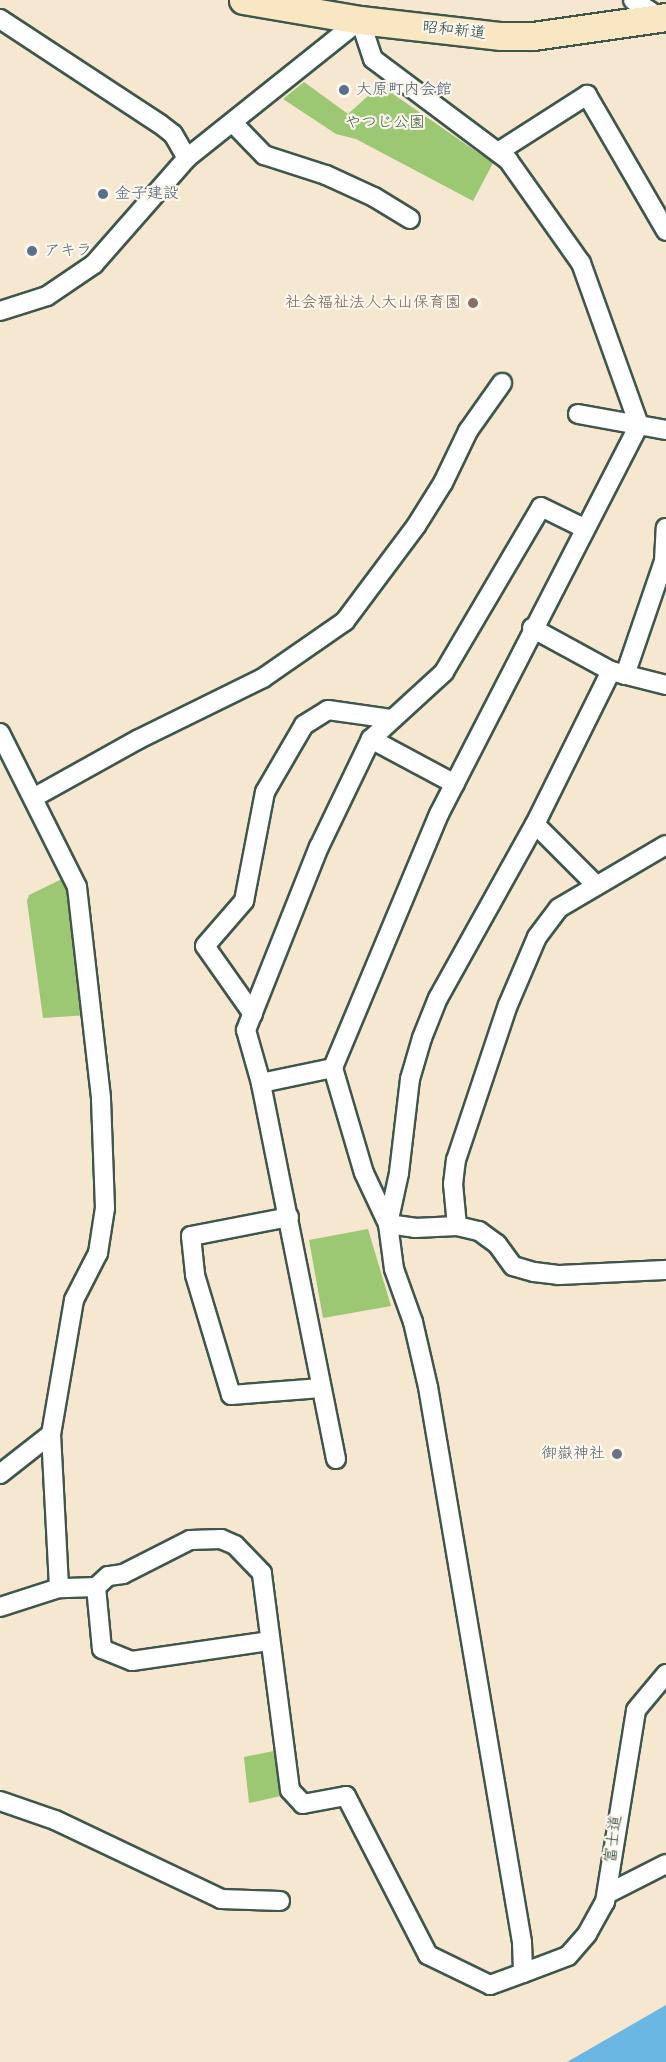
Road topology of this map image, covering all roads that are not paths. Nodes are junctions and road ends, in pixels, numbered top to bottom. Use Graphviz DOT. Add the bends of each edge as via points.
graph roads {
  1 [pos="243,0"];
  2 [pos="633,0"];
  3 [pos="0,19"];
  4 [pos="664,19"];
  5 [pos="360,20"];
  6 [pos="233,123"];
  7 [pos="498,152"];
  8 [pos="187,158"];
  9 [pos="410,219"];
  10 [pos="666,231"];
  11 [pos="0,311"];
  12 [pos="502,383"];
  13 [pos="578,414"];
  14 [pos="639,425"];
  15 [pos="666,430"];
  16 [pos="584,528"];
  17 [pos="666,528"];
  18 [pos="532,628"];
  19 [pos="618,673"];
  20 [pos="666,685"];
  21 [pos="392,719"];
  22 [pos="0,733"];
  23 [pos="371,739"];
  24 [pos="455,784"];
  25 [pos="33,798"];
  26 [pos="535,824"];
  27 [pos="666,845"];
  28 [pos="595,884"];
  29 [pos="253,1014"];
  30 [pos="333,1068"];
  31 [pos="261,1083"];
  32 [pos="289,1217"];
  33 [pos="388,1224"];
  34 [pos="457,1226"];
  35 [pos="666,1270"];
  36 [pos="321,1388"];
  37 [pos="51,1434"];
  38 [pos="336,1459"];
  39 [pos="0,1474"];
  40 [pos="96,1587"];
  41 [pos="59,1588"];
  42 [pos="0,1607"];
  43 [pos="269,1641"];
  44 [pos="666,1674"];
  45 [pos="0,1801"];
  46 [pos="666,1864"];
  47 [pos="607,1894"];
  48 [pos="280,1901"];
  49 [pos="523,1973"];
  1 -- 5 [label="main road, 昭和新道"];
  2 -- 4 [label="street"];
  3 -- 8 [label="street" via="160,124 173,134"];
  4 -- 5 [label="main road, 昭和新道" via="533,36"];
  5 -- 6 [label="street"];
  5 -- 7 [label="street" via="373,59"];
  6 -- 8 [label="street"];
  6 -- 9 [label="street" via="264,155 374,196"];
  7 -- 10 [label="street" via="587,95"];
  7 -- 14 [label="street" via="517,170 581,263"];
  8 -- 11 [label="street" via="94,264 47,297"];
  12 -- 25 [label="street" via="468,431 443,483 416,526 345,621 262,678 139,739"];
  13 -- 14 [label="street"];
  14 -- 15 [label="street"];
  14 -- 16 [label="street"];
  16 -- 18 [label="street"];
  16 -- 21 [label="street" via="541,507 444,672"];
  17 -- 19 [label="street" via="664,561"];
  18 -- 19 [label="street"];
  18 -- 24 [label="street"];
  19 -- 20 [label="street"];
  19 -- 26 [label="street"];
  21 -- 23 [label="street"];
  21 -- 29 [label="street" via="328,710 304,725 265,792 244,901 205,946"];
  22 -- 25 [label="street"];
  23 -- 24 [label="street"];
  23 -- 29 [label="street" via="319,847"];
  24 -- 30 [label="street"];
  25 -- 37 [label="street" via="77,887 101,1099 105,1208 98,1253 74,1300"];
  26 -- 28 [label="street"];
  26 -- 33 [label="street" via="491,897 422,1038 410,1079 399,1173"];
  27 -- 28 [label="street"];
  28 -- 34 [label="street" via="559,908 537,937 508,1005 456,1160 453,1184"];
  29 -- 31 [label="street" via="246,1030"];
  30 -- 31 [label="street"];
  30 -- 33 [label="street" via="364,1173"];
  31 -- 32 [label="street"];
  32 -- 36 [label="street"];
  32 -- 36 [label="street" via="191,1236 195,1275 231,1395"];
  33 -- 34 [label="street" via="415,1228"];
  33 -- 49 [label="street" via="394,1269 413,1322 428,1388 522,1942"];
  34 -- 35 [label="street" via="479,1231 497,1244 513,1266 534,1272 558,1275"];
  36 -- 38 [label="street"];
  37 -- 39 [label="street"];
  37 -- 41 [label="street"];
  40 -- 41 [label="street"];
  40 -- 43 [label="street" via="102,1649 132,1661"];
  40 -- 43 [label="street" via="108,1576 123,1574 190,1540 221,1539 235,1545 262,1573"];
  41 -- 42 [label="street"];
  43 -- 49 [label="street, 富士道" via="290,1790 303,1804 346,1796 428,1954 490,1985"];
  44 -- 47 [label="street, 富士道" via="636,1710 616,1817"];
  45 -- 48 [label="street" via="55,1820 222,1899"];
  46 -- 47 [label="street"];
  47 -- 49 [label="street, 富士道" via="587,1934 568,1956"];
}
